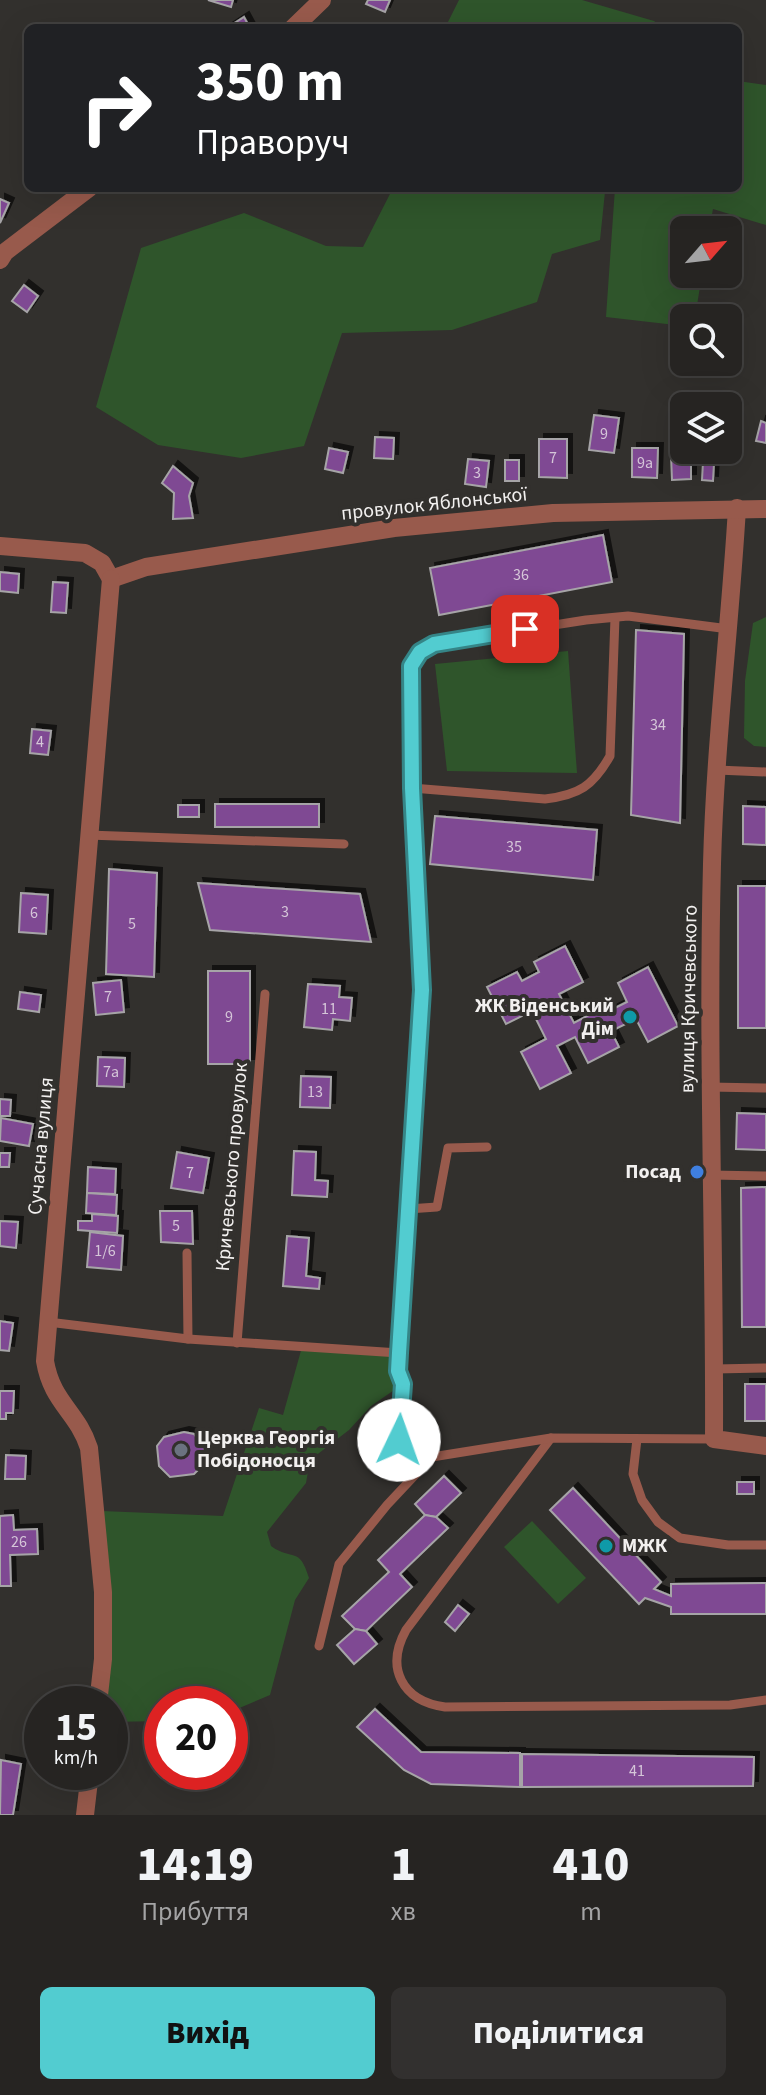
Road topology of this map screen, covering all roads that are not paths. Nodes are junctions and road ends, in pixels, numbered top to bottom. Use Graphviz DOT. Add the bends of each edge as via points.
graph roads {
  1 [pos="322,0"];
  2 [pos="297,24"];
  3 [pos="84,192"];
  4 [pos="0,260"];
  5 [pos="737,508"];
  6 [pos="766,509"];
  7 [pos="0,546"];
  8 [pos="111,579"];
  9 [pos="615,618"];
  10 [pos="729,629"];
  11 [pos="717,770"];
  12 [pos="766,772"];
  13 [pos="412,788"];
  14 [pos="88,835"];
  15 [pos="344,844"];
  16 [pos="265,994"];
  17 [pos="709,1087"];
  18 [pos="766,1088"];
  19 [pos="487,1147"];
  20 [pos="711,1175"];
  21 [pos="766,1176"];
  22 [pos="408,1209"];
  23 [pos="187,1253"];
  24 [pos="48,1322"];
  25 [pos="188,1339"];
  26 [pos="237,1343"];
  27 [pos="399,1353"];
  28 [pos="766,1368"];
  29 [pos="715,1369"];
  30 [pos="551,1438"];
  31 [pos="637,1439"];
  32 [pos="714,1439"];
  33 [pos="766,1446"];
  34 [pos="432,1457"];
  35 [pos="766,1545"];
  36 [pos="319,1646"];
  37 [pos="100,1686"];
  38 [pos="766,1700"];
  39 [pos="88,1790"];
  40 [pos="85,1815"];
  1 -- 2 [label="street"];
  3 -- 4 [label="street"];
  5 -- 6 [label="street, провулок Яблонської"];
  5 -- 8 [label="street, провулок Яблонської" via="553,513 394,528 146,567"];
  5 -- 10 [label="street, вулиця Кричевського"];
  7 -- 8 [label="street" via="85,553 102,563"];
  8 -- 14 [label="street, Сучасна вулиця"];
  9 -- 10 [label="lane"];
  9 -- 13 [label="lane" via="434,644 420,652 409,676"];
  9 -- 13 [label="lane" via="610,756 584,788 545,799"];
  10 -- 11 [label="street, вулиця Кричевського"];
  11 -- 12 [label="lane"];
  11 -- 17 [label="street, вулиця Кричевського"];
  13 -- 22 [label="lane" via="422,990"];
  14 -- 15 [label="lane"];
  14 -- 24 [label="street, Сучасна вулиця"];
  16 -- 26 [label="lane, Кричевського провулок"];
  17 -- 18 [label="lane"];
  17 -- 20 [label="street, вулиця Кричевського"];
  19 -- 22 [label="lane" via="448,1148 437,1207"];
  20 -- 21 [label="lane"];
  20 -- 29 [label="street, вулиця Кричевського"];
  22 -- 27 [label="lane"];
  23 -- 25 [label="lane"];
  24 -- 25 [label="lane"];
  24 -- 37 [label="street, Сучасна вулиця" via="49,1381 83,1430 89,1448 103,1592"];
  25 -- 26 [label="lane"];
  26 -- 27 [label="lane"];
  27 -- 34 [label="lane" via="399,1440 408,1453"];
  28 -- 29 [label="lane"];
  29 -- 32 [label="street, вулиця Кричевського"];
  30 -- 31 [label="lane"];
  30 -- 34 [label="lane"];
  30 -- 38 [label="lane" via="406,1630 396,1658 406,1687 416,1698 445,1707 730,1705"];
  31 -- 32 [label="lane"];
  31 -- 35 [label="lane" via="633,1474 642,1500 658,1522 680,1538"];
  32 -- 33 [label="street"];
  34 -- 36 [label="lane" via="339,1564"];
  39 -- 40 [label="street"];
}
